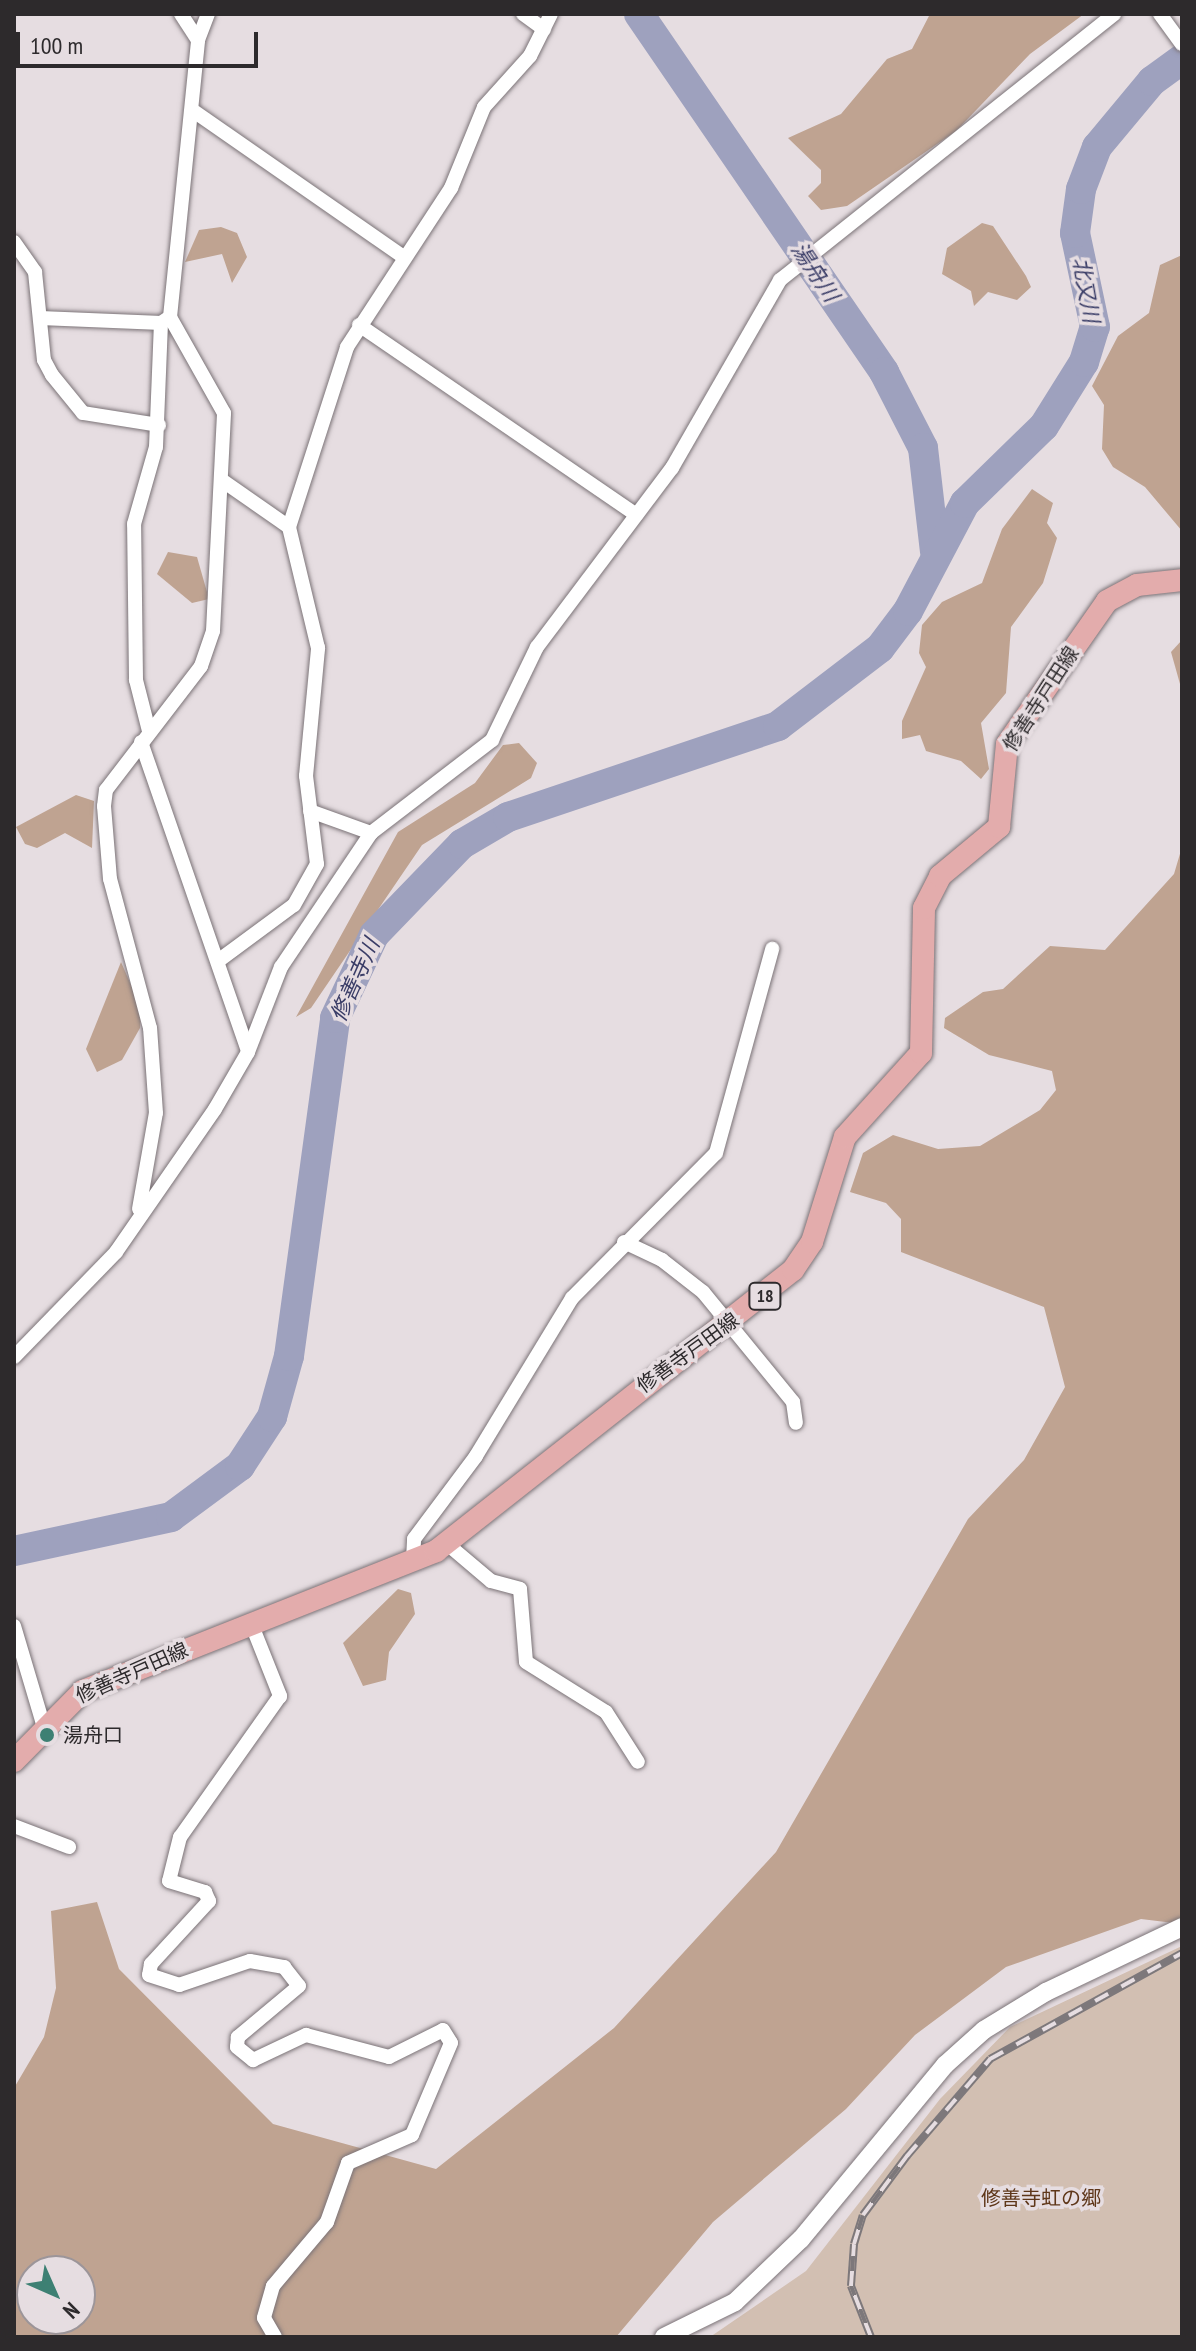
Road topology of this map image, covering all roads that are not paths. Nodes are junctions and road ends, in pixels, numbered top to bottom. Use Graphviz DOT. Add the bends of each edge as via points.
graph roads {
  1 [pos="181,14"];
  2 [pos="208,14"];
  3 [pos="523,14"];
  4 [pos="551,14"];
  5 [pos="1114,14"];
  6 [pos="1160,14"];
  7 [pos="544,29"];
  8 [pos="198,40"];
  9 [pos="1180,42"];
  10 [pos="195,112"];
  11 [pos="14,242"];
  12 [pos="404,257"];
  13 [pos="41,318"];
  14 [pos="166,320"];
  15 [pos="359,325"];
  16 [pos="159,425"];
  17 [pos="223,481"];
  18 [pos="636,515"];
  19 [pos="289,527"];
  20 [pos="1182,580"];
  21 [pos="145,736"];
  22 [pos="310,811"];
  23 [pos="371,833"];
  24 [pos="772,949"];
  25 [pos="218,961"];
  26 [pos="248,1052"];
  27 [pos="138,1213"];
  28 [pos="624,1242"];
  29 [pos="725,1325"];
  30 [pos="14,1357"];
  31 [pos="796,1423"];
  32 [pos="446,1543"];
  33 [pos="413,1560"];
  34 [pos="251,1623"];
  35 [pos="14,1626"];
  36 [pos="43,1724"];
  37 [pos="14,1761"];
  38 [pos="638,1762"];
  39 [pos="14,1826"];
  40 [pos="69,1847"];
  41 [pos="1182,1927"];
  42 [pos="275,2337"];
  43 [pos="664,2337"];
  1 -- 8 [label="street"];
  2 -- 8 [label="street"];
  3 -- 7 [label="street"];
  4 -- 7 [label="street"];
  5 -- 18 [label="street" via="793,265 703,421"];
  6 -- 9 [label="street"];
  7 -- 12 [label="street" via="484,107 451,188"];
  8 -- 10 [label="street"];
  10 -- 12 [label="street"];
  10 -- 14 [label="street"];
  11 -- 13 [label="street" via="35,272"];
  12 -- 15 [label="street"];
  13 -- 14 [label="street"];
  13 -- 16 [label="street" via="47,367 83,413"];
  14 -- 16 [label="street"];
  14 -- 17 [label="street" via="222,398"];
  15 -- 18 [label="street"];
  15 -- 19 [label="street"];
  16 -- 21 [label="street" via="134,524 136,680"];
  17 -- 19 [label="street"];
  17 -- 21 [label="street" via="208,652"];
  18 -- 23 [label="street" via="550,626 480,754"];
  19 -- 22 [label="street" via="318,648 307,749"];
  20 -- 29 [label="main road, 修善寺戸田線 / 18" via="1137,585 1107,601 1007,744 999,827 940,876 924,908 924,1037 914,1068 845,1137 803,1259"];
  21 -- 25 [label="street"];
  21 -- 27 [label="street" via="106,790 103,815 110,879 150,1028 156,1113"];
  22 -- 23 [label="street"];
  22 -- 25 [label="street" via="317,864 307,886 294,905"];
  23 -- 26 [label="street" via="281,967"];
  24 -- 28 [label="street" via="716,1153"];
  25 -- 26 [label="street"];
  26 -- 27 [label="street"];
  27 -- 30 [label="street" via="116,1252"];
  28 -- 29 [label="street" via="683,1275"];
  28 -- 33 [label="street" via="559,1317 476,1456 414,1539"];
  29 -- 31 [label="street" via="793,1402"];
  29 -- 32 [label="main road, 修善寺戸田線 / 18"];
  32 -- 33 [label="main road, 修善寺戸田線 / 18"];
  32 -- 38 [label="street" via="484,1576 520,1589 526,1662 606,1712"];
  33 -- 34 [label="main road, 修善寺戸田線 / 18"];
  34 -- 36 [label="main road, 修善寺戸田線 / 18" via="83,1691"];
  34 -- 42 [label="street" via="280,1696 180,1837 169,1881 205,1892 209,1901 151,1964 149,1975 179,1985 250,1961 284,1967 299,1986 238,2037 237,2047 253,2060 306,2035 389,2057 443,2030 451,2043 412,2135 348,2163 327,2222 273,2286 264,2318"];
  35 -- 36 [label="street"];
  36 -- 37 [label="main road, 修善寺戸田線 / 18"];
  39 -- 40 [label="street"];
  41 -- 43 [label="street" via="1046,1992 984,2030 945,2065 801,2239 735,2302"];
}
